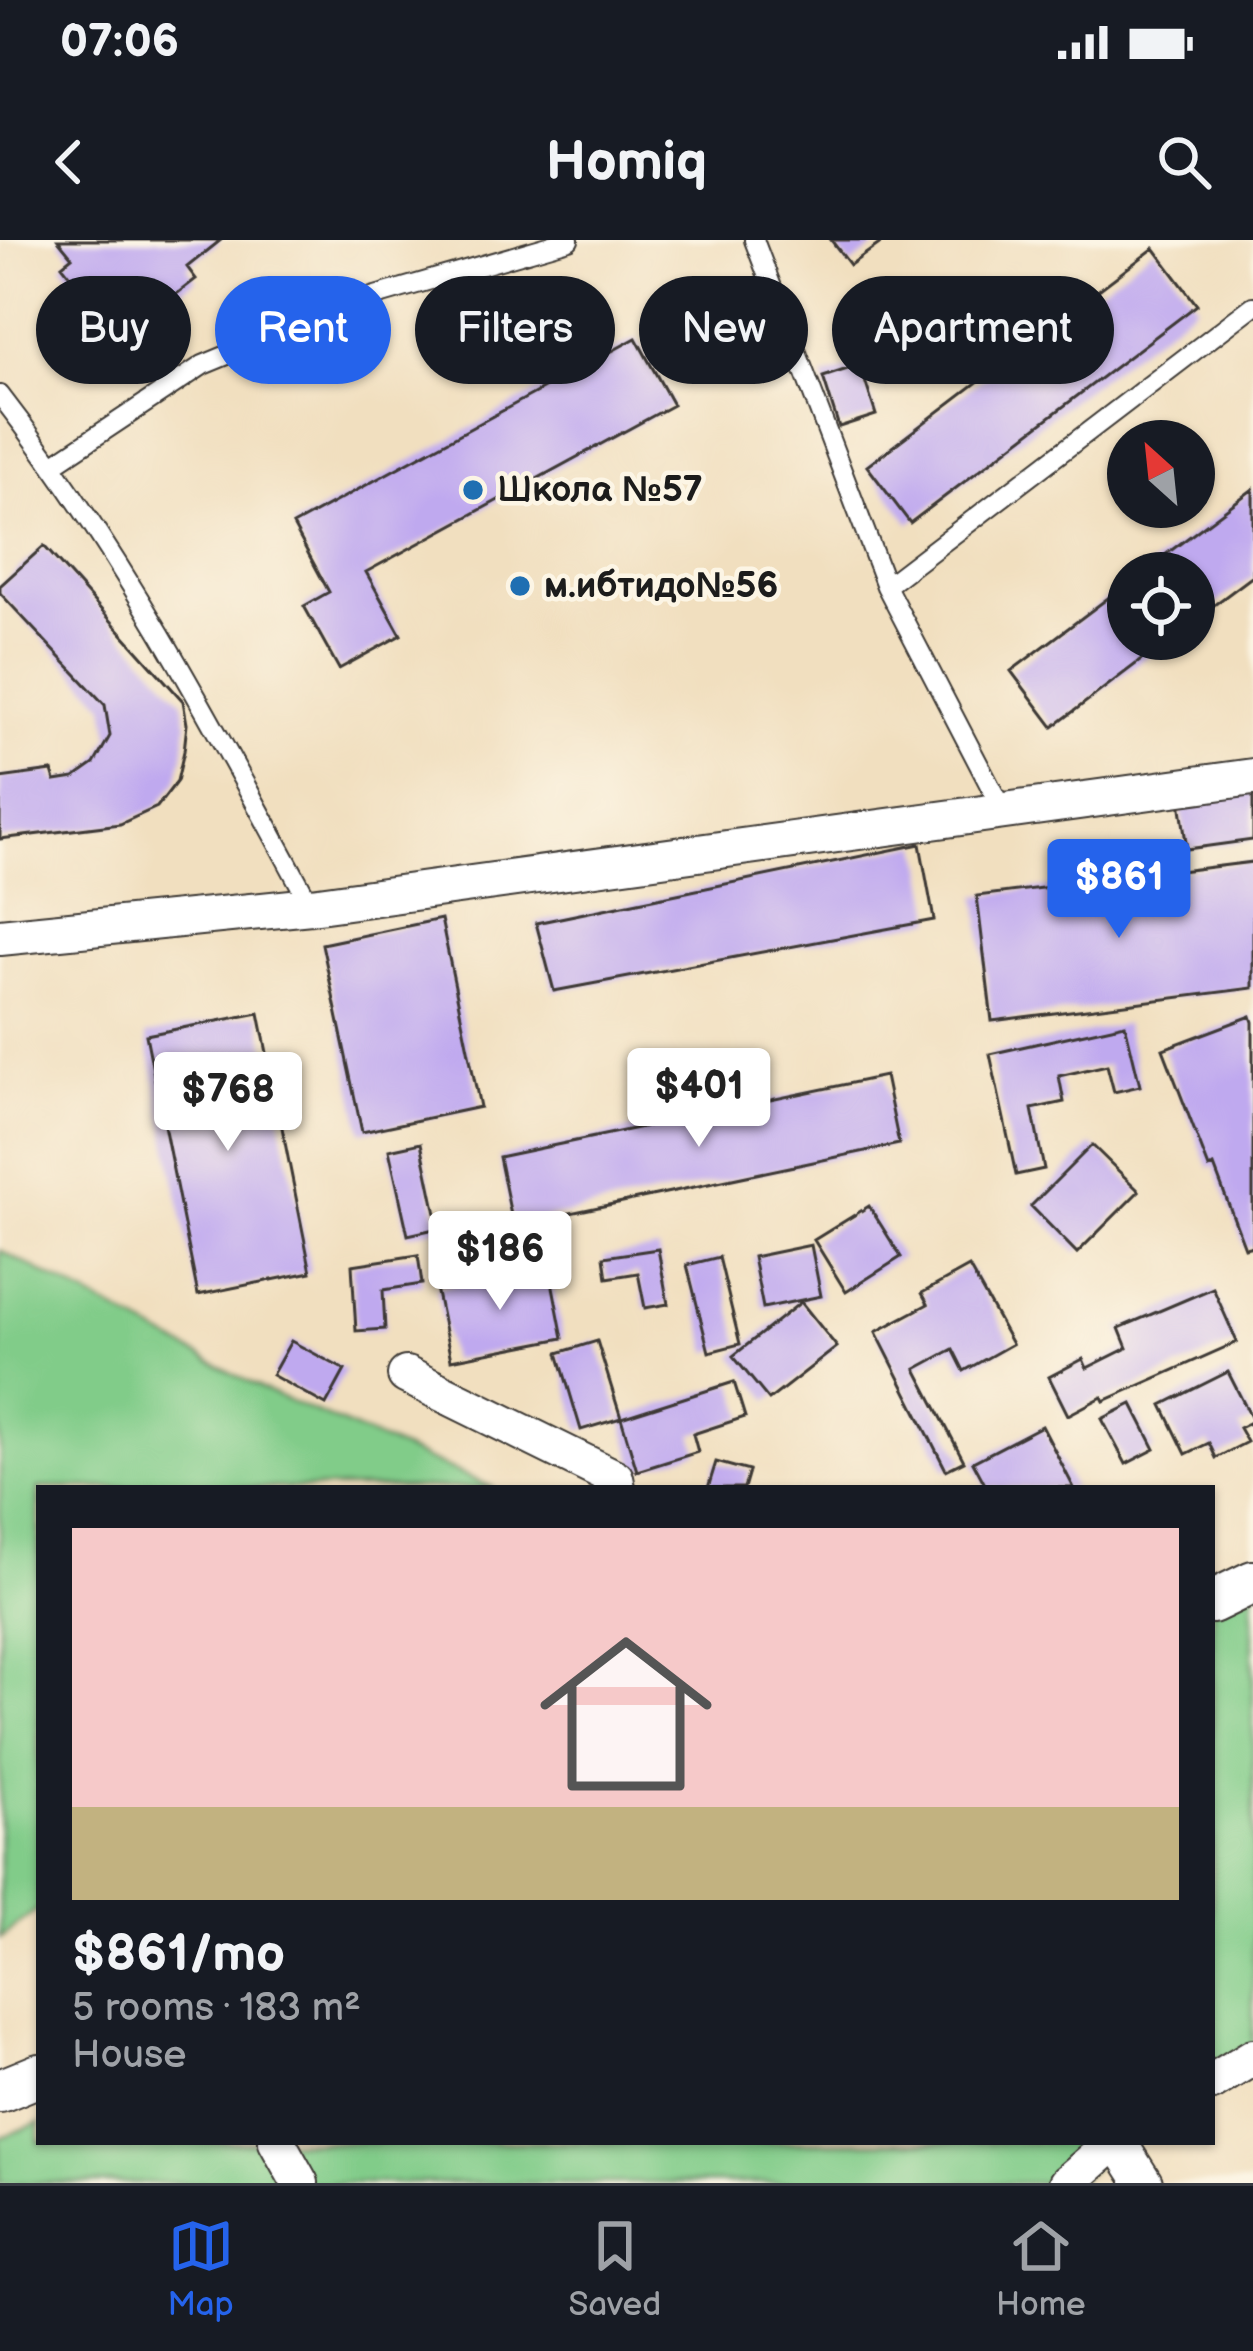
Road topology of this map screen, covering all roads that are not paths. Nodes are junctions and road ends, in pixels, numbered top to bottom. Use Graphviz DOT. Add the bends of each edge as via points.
graph roads {
  1 [pos="568,240"];
  2 [pos="754,240"];
  3 [pos="1253,306"];
  4 [pos="0,395"];
  5 [pos="54,464"];
  6 [pos="886,586"];
  7 [pos="1253,777"];
  8 [pos="1002,809"];
  9 [pos="311,905"];
  10 [pos="0,937"];
  11 [pos="406,1376"];
  12 [pos="616,1485"];
  13 [pos="1253,1582"];
  14 [pos="1215,1600"];
  15 [pos="1253,2056"];
  16 [pos="36,2075"];
  17 [pos="1215,2079"];
  18 [pos="0,2091"];
  19 [pos="279,2145"];
  20 [pos="1112,2145"];
  21 [pos="1118,2145"];
  22 [pos="300,2183"];
  23 [pos="1067,2183"];
  24 [pos="1144,2183"];
  1 -- 5 [label="lane" via="358,301 203,364"];
  2 -- 6 [label="lane"];
  3 -- 6 [label="lane"];
  4 -- 5 [label="lane"];
  5 -- 9 [label="lane" via="202,703"];
  6 -- 8 [label="lane"];
  7 -- 8 [label="street"];
  8 -- 9 [label="street"];
  9 -- 10 [label="street"];
  11 -- 12 [label="street"];
  13 -- 14 [label="street"];
  15 -- 17 [label="street"];
  16 -- 18 [label="street"];
  19 -- 22 [label="street"];
  20 -- 23 [label="street"];
  21 -- 24 [label="street"];
}
